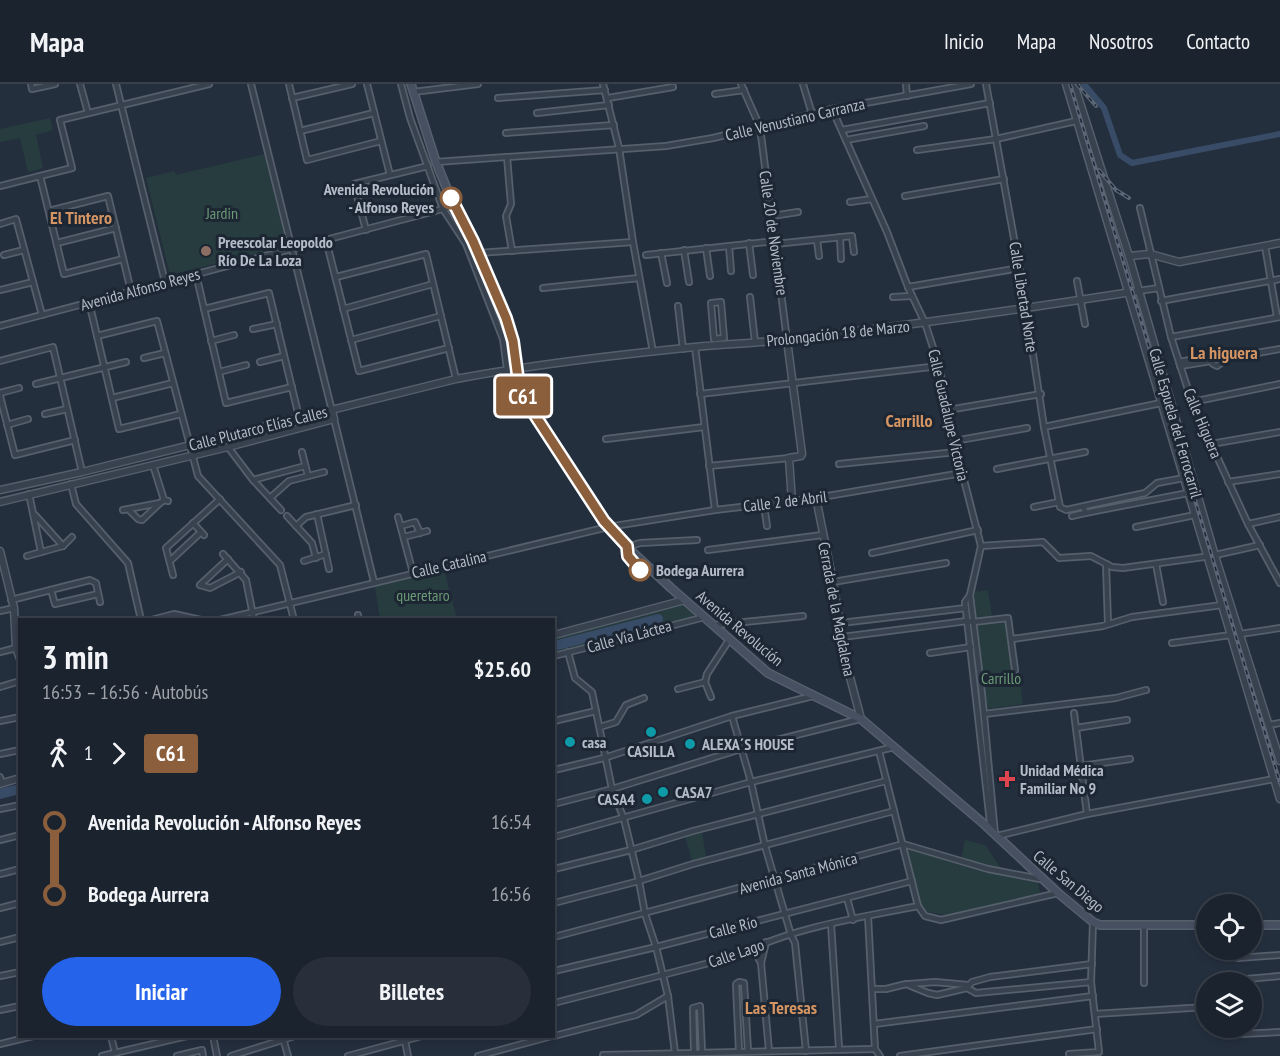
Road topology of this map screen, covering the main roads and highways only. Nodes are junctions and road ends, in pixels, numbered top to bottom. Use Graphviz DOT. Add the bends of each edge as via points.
graph roads {
  1 [pos="411,84"];
  2 [pos="994,834"];
  3 [pos="1196,925"];
  4 [pos="1262,925"];
  5 [pos="1280,925"];
  1 -- 2 [label="main road, Avenida Revolución" via="436,162 506,318 519,386 608,526 768,673 861,719"];
  2 -- 3 [label="main road, Calle San Diego" via="1093,922"];
  4 -- 5 [label="main road"];
}
